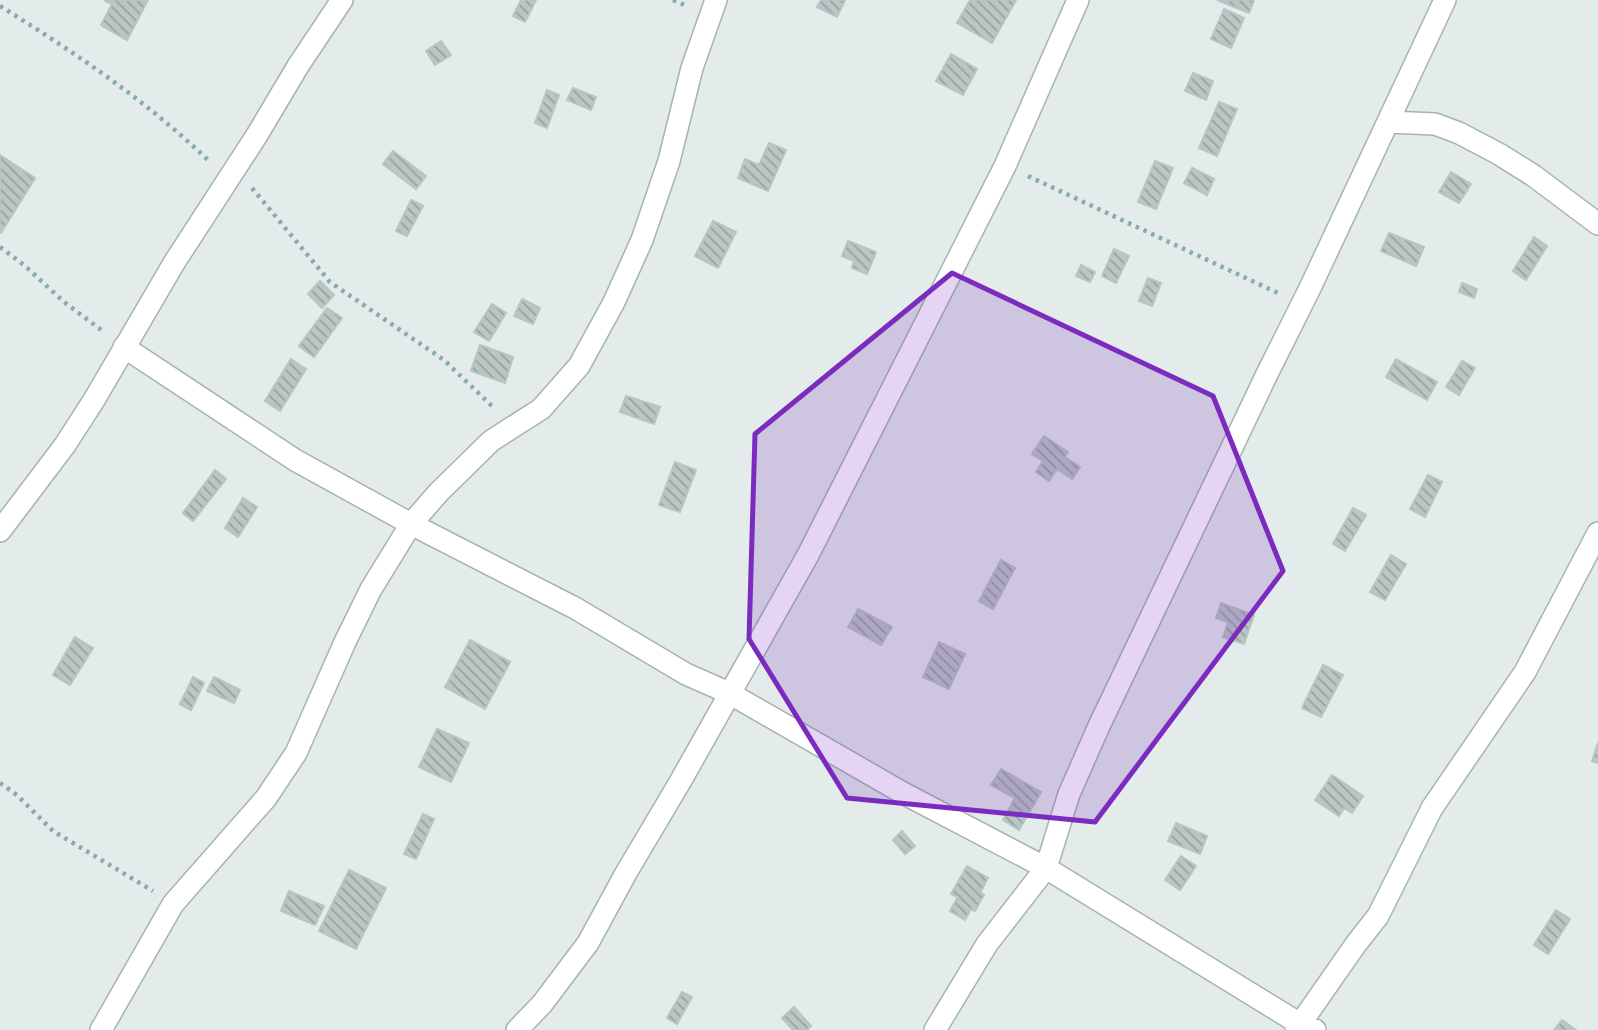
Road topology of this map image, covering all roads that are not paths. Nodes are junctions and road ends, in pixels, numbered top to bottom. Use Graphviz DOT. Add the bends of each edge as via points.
graph roads {
  1 [pos="342,0"];
  2 [pos="716,0"];
  3 [pos="1079,0"];
  4 [pos="1445,0"];
  5 [pos="1389,122"];
  6 [pos="1598,223"];
  7 [pos="124,347"];
  8 [pos="411,524"];
  9 [pos="0,531"];
  10 [pos="1598,533"];
  11 [pos="729,693"];
  12 [pos="1046,868"];
  13 [pos="1303,1028"];
  14 [pos="101,1030"];
  15 [pos="517,1030"];
  16 [pos="935,1030"];
  1 -- 7 [label="street"];
  2 -- 8 [label="street" via="642,240 579,366 541,409 491,441"];
  3 -- 11 [label="street" via="1006,166 808,555"];
  4 -- 5 [label="street"];
  5 -- 6 [label="street" via="1435,124 1459,133 1535,176"];
  5 -- 12 [label="street" via="1099,726 1069,794"];
  7 -- 8 [label="street" via="295,460"];
  7 -- 9 [label="street" via="65,445"];
  8 -- 11 [label="street"];
  8 -- 14 [label="street" via="366,599 296,753 266,799 173,904"];
  10 -- 13 [label="street" via="1525,672 1432,808 1378,916"];
  11 -- 12 [label="street"];
  11 -- 15 [label="street" via="588,943"];
  12 -- 13 [label="street"];
  12 -- 16 [label="street" via="987,944"];
}
